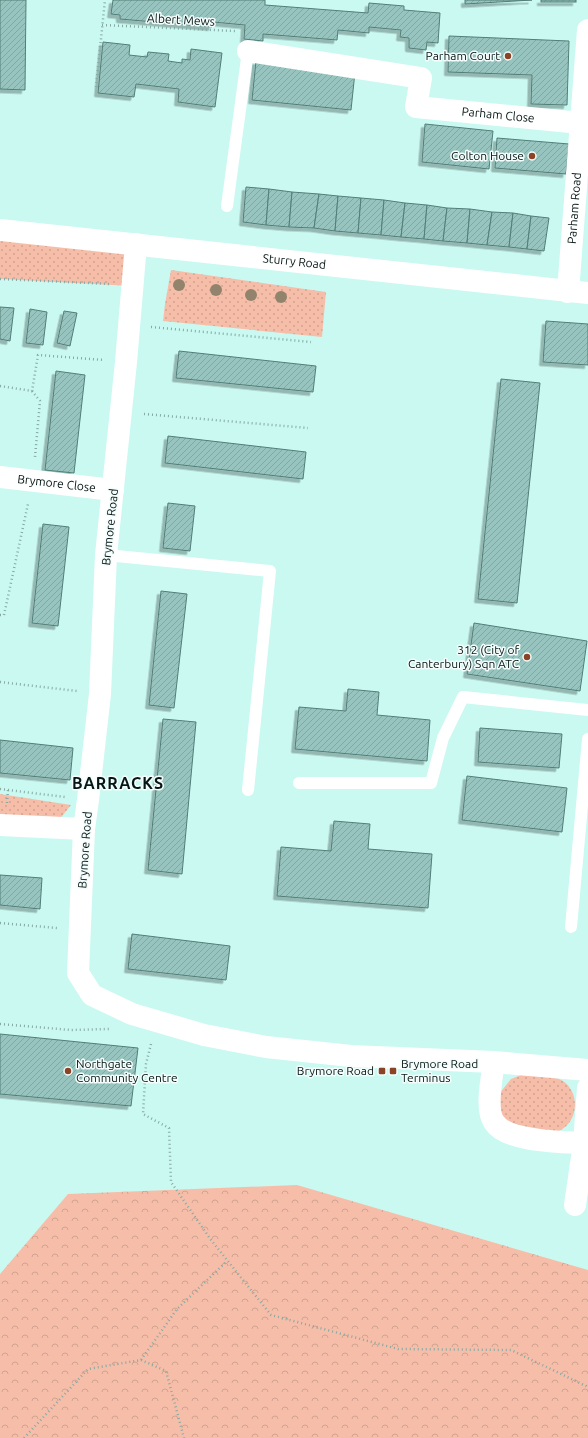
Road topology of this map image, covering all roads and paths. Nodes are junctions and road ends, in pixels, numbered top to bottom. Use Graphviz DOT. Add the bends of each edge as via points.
graph roads {
  1 [pos="105,0"];
  2 [pos="102,25"];
  3 [pos="588,30"];
  4 [pos="248,51"];
  5 [pos="96,88"];
  6 [pos="580,123"];
  7 [pos="228,206"];
  8 [pos="0,230"];
  9 [pos="136,244"];
  10 [pos="0,279"];
  11 [pos="132,286"];
  12 [pos="578,292"];
  13 [pos="129,324"];
  14 [pos="312,342"];
  15 [pos="126,362"];
  16 [pos="0,386"];
  17 [pos="32,391"];
  18 [pos="121,412"];
  19 [pos="308,428"];
  20 [pos="0,477"];
  21 [pos="32,481"];
  22 [pos="113,490"];
  23 [pos="106,555"];
  24 [pos="0,615"];
  25 [pos="0,682"];
  26 [pos="100,694"];
  27 [pos="588,710"];
  28 [pos="588,739"];
  29 [pos="299,783"];
  30 [pos="0,789"];
  31 [pos="248,790"];
  32 [pos="88,800"];
  33 [pos="0,825"];
  34 [pos="84,829"];
  35 [pos="0,923"];
  36 [pos="571,927"];
  37 [pos="80,931"];
  38 [pos="157,1022"];
  39 [pos="0,1024"];
  40 [pos="116,1029"];
  41 [pos="494,1062"];
  42 [pos="588,1070"];
  43 [pos="588,1088"];
  44 [pos="584,1143"];
  45 [pos="575,1205"];
  46 [pos="227,1261"];
  47 [pos="141,1360"];
  48 [pos="588,1388"];
  49 [pos="24,1438"];
  50 [pos="184,1438"];
  1 -- 2 [label="path"];
  2 -- 4 [label="path, Albert Mews" via="235,31"];
  2 -- 5 [label="path"];
  3 -- 6 [label="main road, Parham Road"];
  4 -- 6 [label="main road, Parham Close" via="421,78 416,108"];
  4 -- 7 [label="lane"];
  6 -- 12 [label="main road, Parham Road"];
  8 -- 9 [label="main road, Sturry Road"];
  9 -- 11 [label="main road, Brymore Road"];
  9 -- 12 [label="main road, Sturry Road"];
  10 -- 11 [label="path"];
  11 -- 13 [label="main road, Brymore Road"];
  13 -- 14 [label="path"];
  13 -- 15 [label="main road, Brymore Road"];
  15 -- 17 [label="path" via="38,355"];
  15 -- 18 [label="main road, Brymore Road"];
  16 -- 17 [label="path"];
  17 -- 21 [label="path" via="40,401"];
  18 -- 19 [label="path"];
  18 -- 22 [label="main road, Brymore Road"];
  20 -- 21 [label="main road, Brymore Close"];
  21 -- 22 [label="main road, Brymore Close"];
  21 -- 24 [label="path" via="4,615"];
  22 -- 23 [label="main road, Brymore Road"];
  23 -- 26 [label="main road, Brymore Road"];
  23 -- 31 [label="lane" via="270,571"];
  25 -- 26 [label="path"];
  26 -- 32 [label="main road, Brymore Road"];
  27 -- 29 [label="lane" via="463,697 443,738 431,783"];
  28 -- 36 [label="lane"];
  30 -- 32 [label="path"];
  32 -- 34 [label="main road, Brymore Road"];
  33 -- 34 [label="main road"];
  34 -- 37 [label="main road, Brymore Road"];
  35 -- 37 [label="path"];
  37 -- 38 [label="main road, Brymore Road" via="78,972 92,994 132,1014"];
  38 -- 41 [label="main road, Brymore Road" via="204,1035 266,1047 351,1056"];
  38 -- 46 [label="path" via="146,1064 143,1114 169,1128 171,1182"];
  39 -- 40 [label="path" via="71,1030"];
  41 -- 42 [label="main road, Brymore Road"];
  41 -- 44 [label="main road" via="489,1107 494,1122 506,1133 530,1139"];
  43 -- 44 [label="main road"];
  44 -- 45 [label="main road"];
  46 -- 47 [label="path" via="177,1309"];
  46 -- 48 [label="path" via="271,1314 398,1349 512,1350"];
  47 -- 49 [label="path" via="88,1369"];
  47 -- 50 [label="path" via="166,1371"];
}
